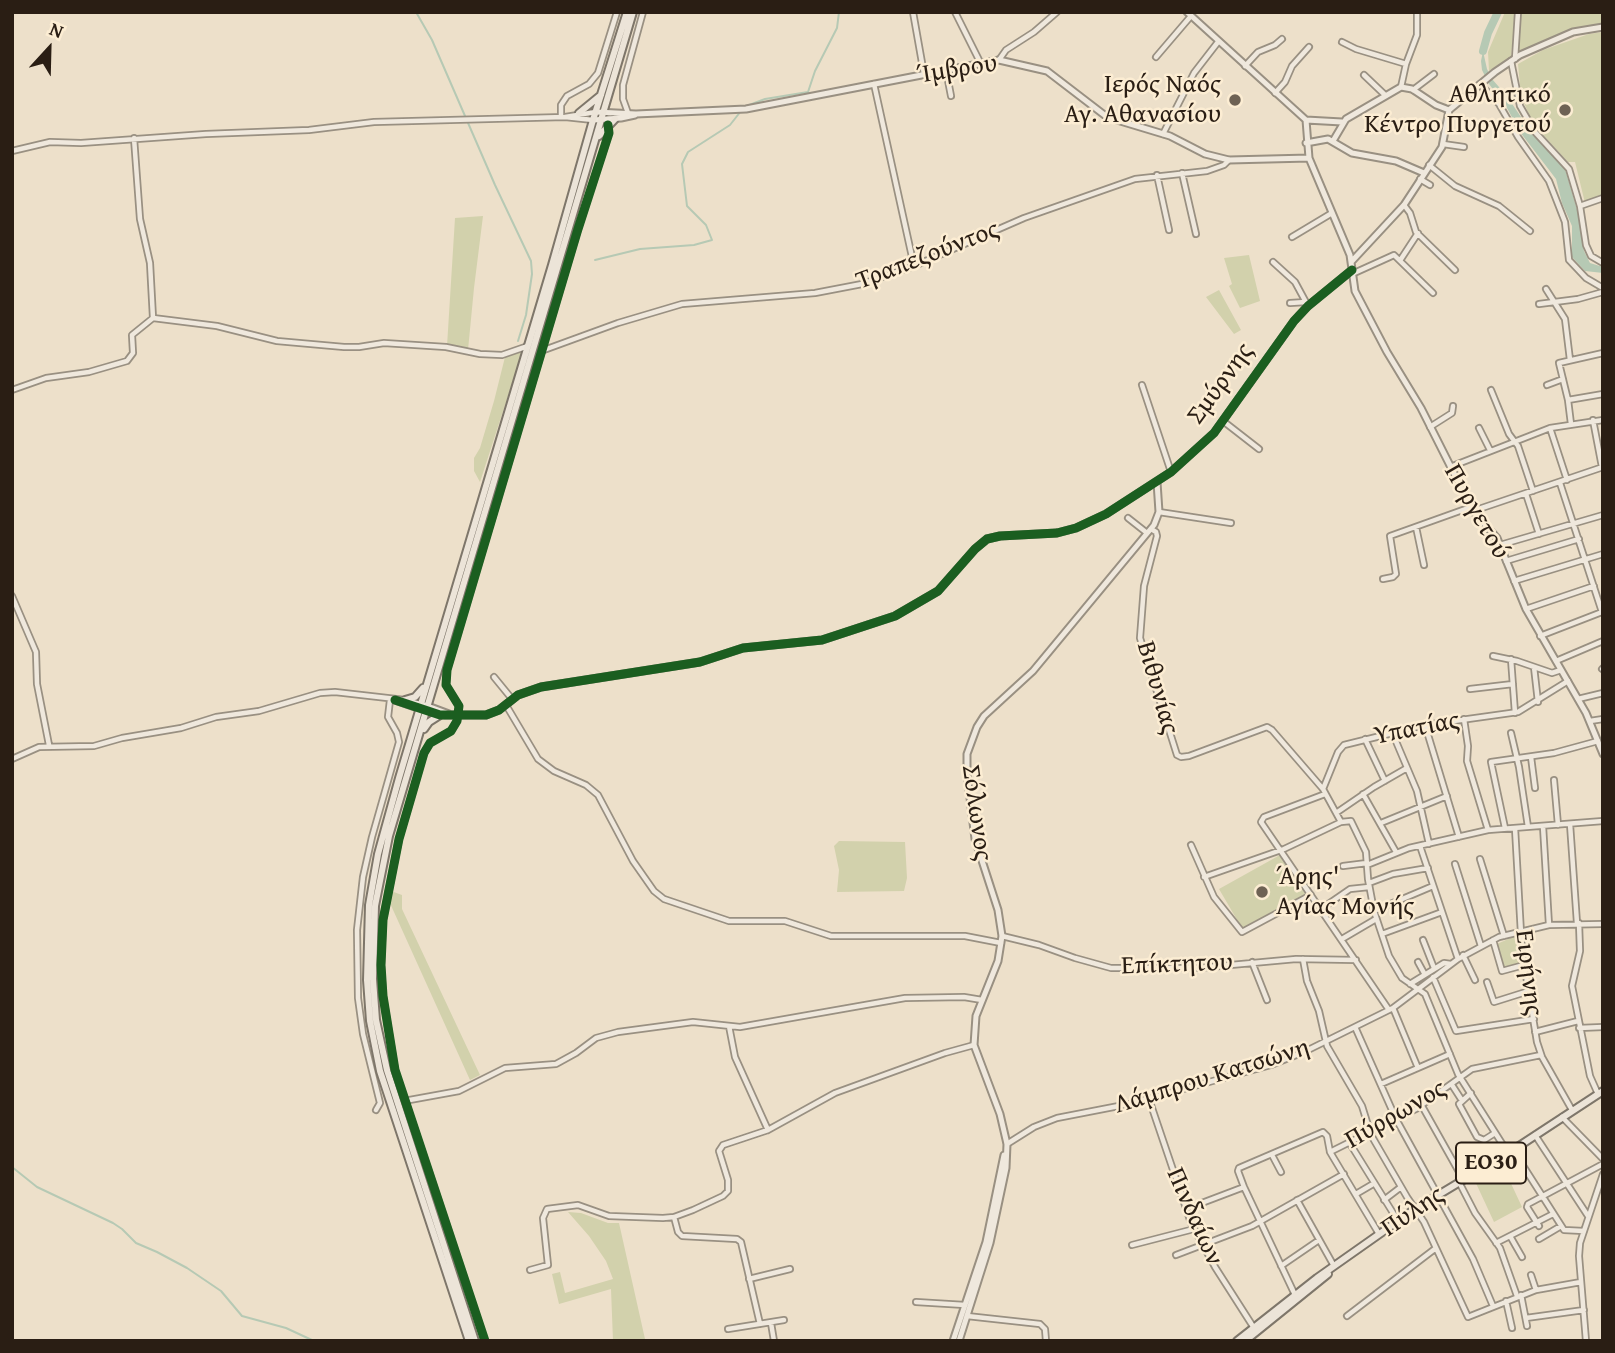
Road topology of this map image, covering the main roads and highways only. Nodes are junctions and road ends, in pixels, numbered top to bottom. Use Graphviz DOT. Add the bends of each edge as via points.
graph roads {
  1 [pos="627,12"];
  2 [pos="634,12"];
  3 [pos="602,93"];
  4 [pos="579,113"];
  5 [pos="605,119"];
  6 [pos="615,119"];
  7 [pos="429,677"];
  8 [pos="405,700"];
  9 [pos="440,715"];
  10 [pos="419,736"];
  11 [pos="1600,1092"];
  12 [pos="1254,1331"];
  13 [pos="469,1341"];
  14 [pos="475,1341"];
  15 [pos="1237,1341"];
  16 [pos="1244,1341"];
  17 [pos="1250,1341"];
  1 -- 3 [label="main road"];
  2 -- 5 [label="main road"];
  3 -- 4 [label="main road"];
  3 -- 7 [label="main road"];
  5 -- 6 [label="main road"];
  5 -- 10 [label="main road"];
  7 -- 8 [label="main road" via="418,695"];
  7 -- 13 [label="main road" via="373,877 366,947 369,1006 387,1094"];
  9 -- 10 [label="main road"];
  10 -- 14 [label="main road" via="379,879 372,956 375,1005 396,1103"];
  11 -- 12 [label="main road, Πύλης / ΕΟ30" via="1415,1209"];
  12 -- 15 [label="main road, Πύλης / ΕΟ30"];
  12 -- 16 [label="main road, Πύλης / ΕΟ30"];
  12 -- 17 [label="main road"];
}
